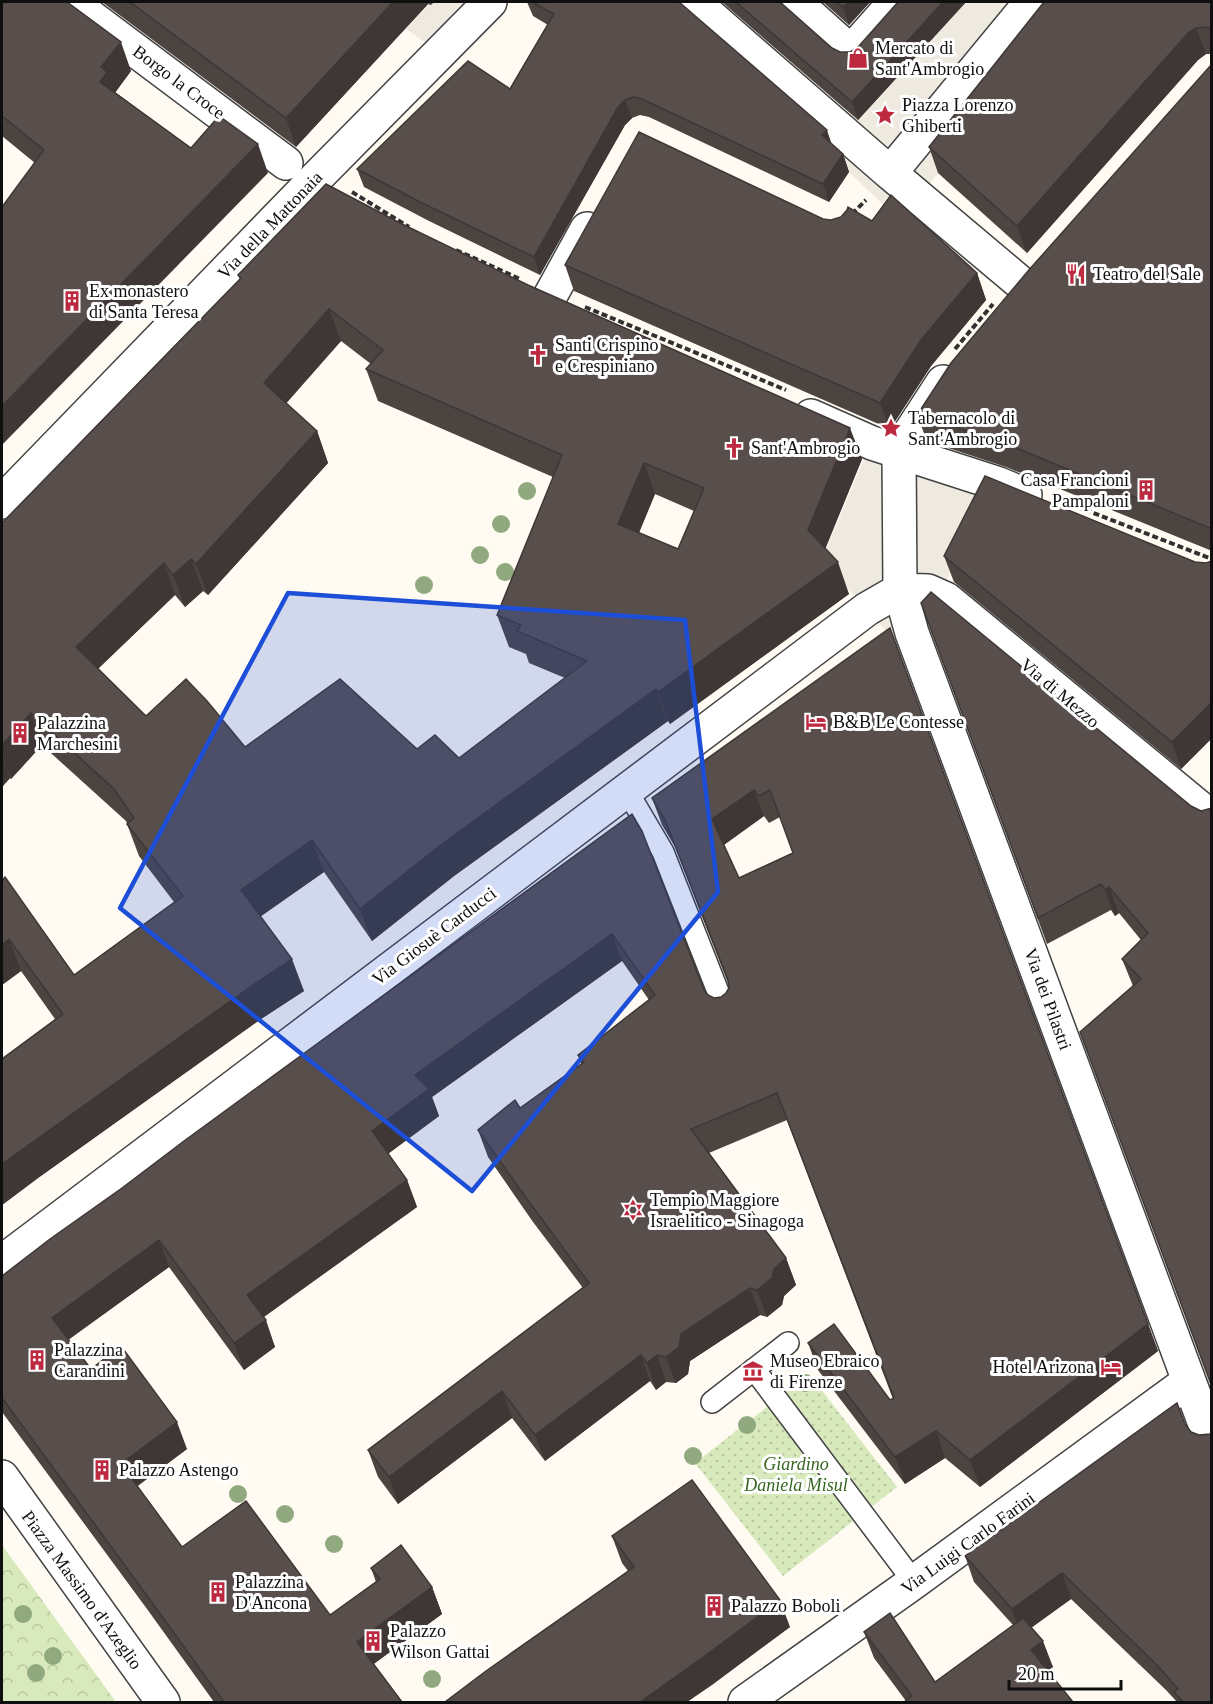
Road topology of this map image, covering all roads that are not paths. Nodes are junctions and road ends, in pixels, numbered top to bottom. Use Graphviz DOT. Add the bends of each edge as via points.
graph roads {
  1 [pos="71,2"];
  2 [pos="490,2"];
  3 [pos="694,2"];
  4 [pos="795,2"];
  5 [pos="895,2"];
  6 [pos="1031,2"];
  7 [pos="286,163"];
  8 [pos="890,173"];
  9 [pos="599,207"];
  10 [pos="549,298"];
  11 [pos="999,306"];
  12 [pos="955,357"];
  13 [pos="787,398"];
  14 [pos="892,446"];
  15 [pos="2,502"];
  16 [pos="1053,502"];
  17 [pos="900,590"];
  18 [pos="627,791"];
  19 [pos="1212,818"];
  20 [pos="726,1011"];
  21 [pos="2,1262"];
  22 [pos="788,1343"];
  23 [pos="754,1369"];
  24 [pos="1189,1381"];
  25 [pos="712,1402"];
  26 [pos="1212,1443"];
  27 [pos="2,1478"];
  28 [pos="914,1582"];
  29 [pos="163,1702"];
  30 [pos="746,1702"];
  1 -- 7 [label="street, Borgo la Croce"];
  2 -- 15 [label="street, Via della Mattonaia"];
  3 -- 8 [label="street"];
  4 -- 5 [label="street" via="851,52"];
  6 -- 8 [label="street"];
  8 -- 11 [label="street" via="1031,276"];
  9 -- 10 [label="street"];
  12 -- 14 [label="street" via="945,378"];
  13 -- 14 [label="street"];
  14 -- 16 [label="street"];
  14 -- 17 [label="street, Via dei Pilastri"];
  17 -- 18 [label="street, Via Giosuè Carducci" via="867,609"];
  17 -- 19 [label="street, Via di Mezzo" via="928,591 946,598"];
  17 -- 24 [label="street, Via dei Pilastri" via="912,633"];
  18 -- 20 [label="lane" via="663,852"];
  18 -- 21 [label="street, Via Giosuè Carducci"];
  22 -- 23 [label="lane"];
  23 -- 25 [label="lane"];
  23 -- 28 [label="lane"];
  24 -- 26 [label="street, Via dei Pilastri"];
  24 -- 28 [label="street, Via Luigi Carlo Farini"];
  27 -- 29 [label="street, Piazza Massimo d'Azeglio"];
  28 -- 30 [label="street, Via Luigi Carlo Farini"];
}
